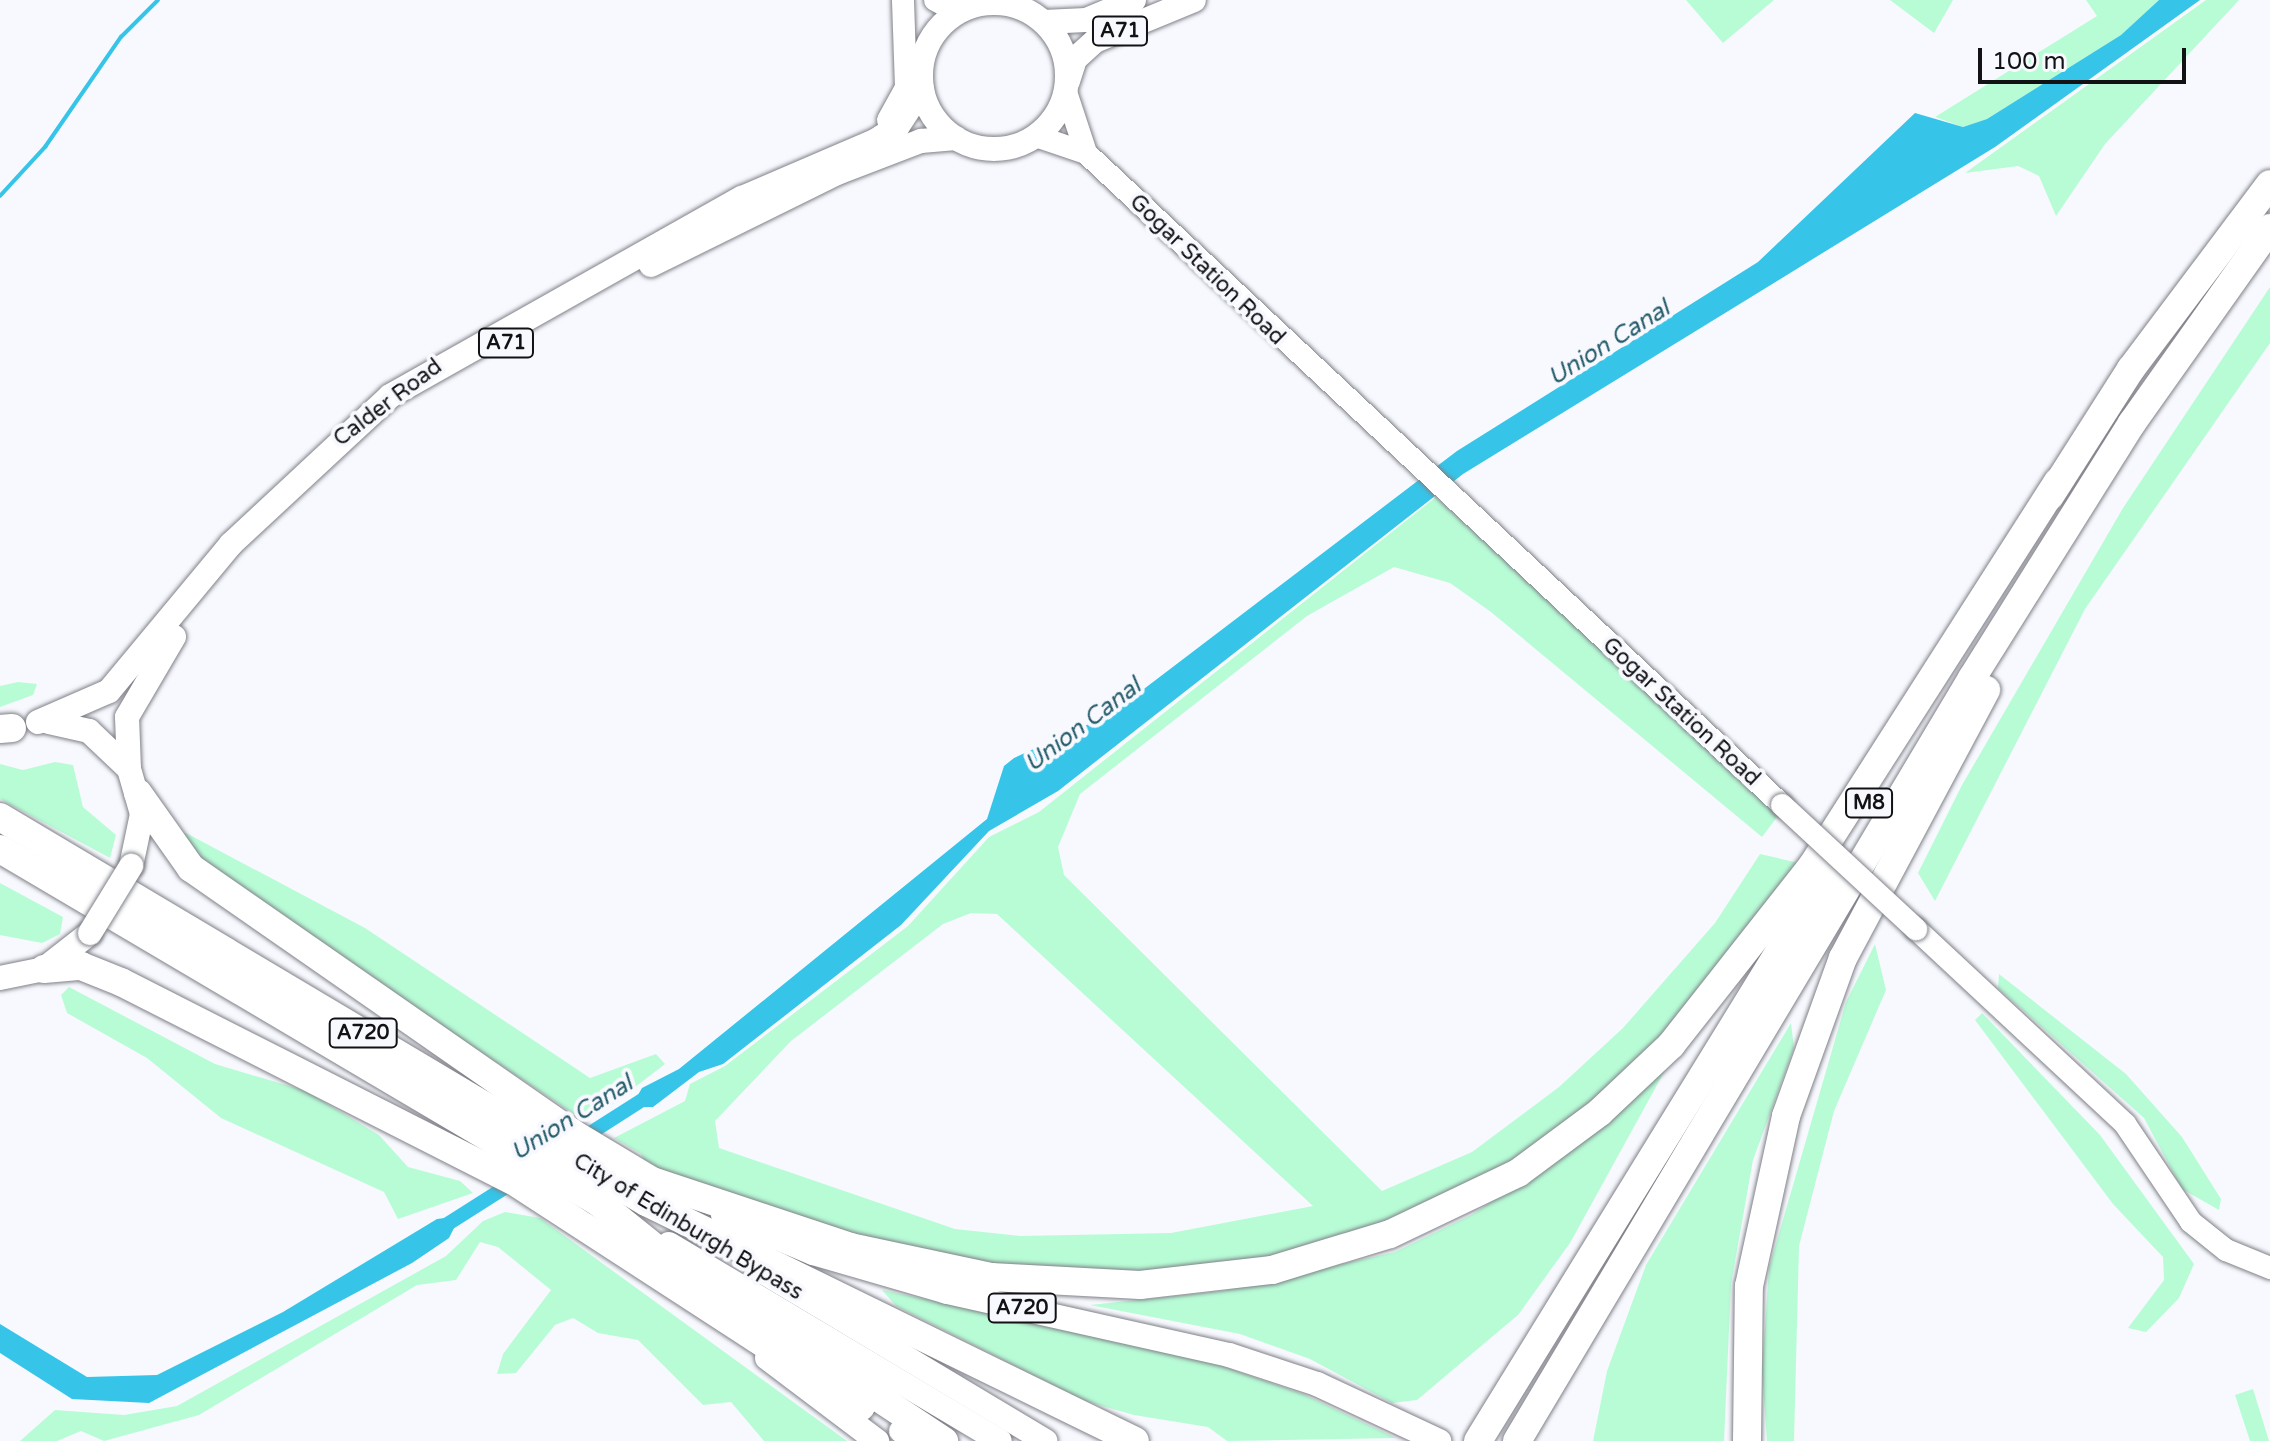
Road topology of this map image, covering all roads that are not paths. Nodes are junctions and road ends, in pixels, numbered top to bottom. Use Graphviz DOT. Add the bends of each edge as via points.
graph roads {
  1 [pos="903,0"];
  2 [pos="935,0"];
  3 [pos="1134,0"];
  4 [pos="1194,0"];
  5 [pos="958,12"];
  6 [pos="1044,22"];
  7 [pos="921,81"];
  8 [pos="1066,88"];
  9 [pos="1036,136"];
  10 [pos="956,138"];
  11 [pos="1086,153"];
  12 [pos="824,162"];
  13 [pos="2270,184"];
  14 [pos="2270,228"];
  15 [pos="2132,423"];
  16 [pos="2058,482"];
  17 [pos="13,728"];
  18 [pos="134,781"];
  19 [pos="0,817"];
  20 [pos="0,849"];
  21 [pos="38,971"];
  22 [pos="0,978"];
  23 [pos="0,985"];
  24 [pos="649,1191"];
  25 [pos="598,1202"];
  26 [pos="2270,1268"];
  27 [pos="901,1439"];
  28 [pos="944,1441"];
  29 [pos="1000,1441"];
  30 [pos="1045,1441"];
  31 [pos="1135,1441"];
  32 [pos="1439,1441"];
  33 [pos="1478,1441"];
  34 [pos="1517,1441"];
  35 [pos="1747,1441"];
  1 -- 7 [label="street"];
  1 -- 12 [label="street" via="901,101 886,123"];
  2 -- 5 [label="street"];
  3 -- 6 [label="main road, A71" via="1086,20"];
  4 -- 8 [label="main road, A71" via="1095,41 1075,59"];
  5 -- 6 [label="main road" via="1002,2"];
  5 -- 7 [label="main road" via="931,37"];
  6 -- 8 [label="main road" via="1063,50"];
  7 -- 10 [label="main road" via="940,126"];
  7 -- 12 [label="main road, Calder Road / A71" via="898,126"];
  8 -- 9 [label="main road"];
  8 -- 11 [label="street, Gogar Station Road"];
  9 -- 10 [label="main road" via="996,149"];
  9 -- 11 [label="street, Gogar Station Road"];
  10 -- 18 [label="main road, Calder Road / A71" via="899,148 764,208 468,363 365,435 219,576 168,645 127,717"];
  11 -- 26 [label="street, Gogar Station Road, bridge" via="1402,454 2125,1124 2191,1222 2226,1250"];
  12 -- 17 [label="main road, Calder Road / A71" via="586,281 390,396 231,544 109,691"];
  13 -- 16 [label="highway, M8" via="2131,369"];
  14 -- 15 [label="highway, M8"];
  15 -- 34 [label="highway, M8" via="1795,967"];
  15 -- 35 [label="highway, M8" via="1898,849 1820,1010 1754,1247 1744,1335"];
  16 -- 24 [label="highway, M8" via="1746,956 1671,1045 1557,1146 1436,1216 1272,1270 1140,1285 978,1275 850,1247"];
  16 -- 33 [label="highway, M8" via="1769,973"];
  17 -- 18 [label="main road, A71" via="89,731"];
  18 -- 21 [label="main road, A71, bridge" via="142,814 131,866 90,933"];
  18 -- 24 [label="highway, A720" via="191,868"];
  19 -- 24 [label="highway, City of Edinburgh Bypass / A720"];
  20 -- 25 [label="highway, City of Edinburgh Bypass / A720"];
  21 -- 22 [label="main road"];
  21 -- 23 [label="main road, A71"];
  21 -- 27 [label="highway" via="81,966 121,982 512,1180"];
  24 -- 30 [label="main road, City of Edinburgh Bypass / A720"];
  24 -- 31 [label="highway"];
  24 -- 32 [label="main road, A720" via="813,1253 947,1292 1229,1355"];
  25 -- 28 [label="highway" via="669,1259"];
  25 -- 29 [label="main road, City of Edinburgh Bypass / A720"];
}
